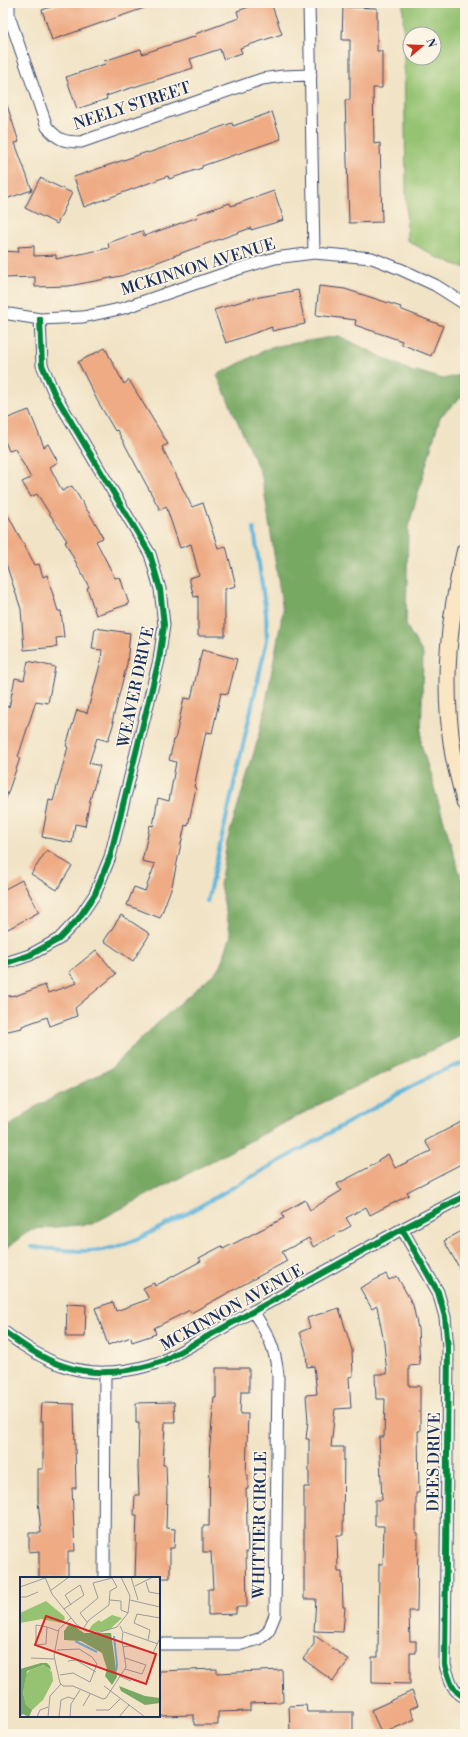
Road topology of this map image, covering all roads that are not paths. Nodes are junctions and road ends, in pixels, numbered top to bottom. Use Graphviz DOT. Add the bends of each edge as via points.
graph roads {
  1 [pos="9,3"];
  2 [pos="309,3"];
  3 [pos="312,75"];
  4 [pos="314,253"];
  5 [pos="465,304"];
  6 [pos="3,313"];
  7 [pos="40,319"];
  8 [pos="465,551"];
  9 [pos="460,593"];
  10 [pos="465,803"];
  11 [pos="3,964"];
  12 [pos="465,1196"];
  13 [pos="402,1229"];
  14 [pos="253,1311"];
  15 [pos="3,1330"];
  16 [pos="104,1372"];
  17 [pos="104,1577"];
  18 [pos="160,1644"];
  19 [pos="465,1698"];
  1 -- 3 [label="street, NEELY STREET" via="9,16 47,127 56,137 68,142 81,142 262,79"];
  2 -- 3 [label="street"];
  3 -- 4 [label="street"];
  4 -- 5 [label="street, MCKINNON AVENUE" via="372,258 435,286"];
  4 -- 7 [label="street, MCKINNON AVENUE" via="275,258 124,308 83,317"];
  6 -- 7 [label="street, MCKINNON AVENUE"];
  7 -- 11 [label="street, WEAVER DRIVE" via="42,365 54,393 150,554 160,589 164,625 159,660 110,857 95,894 79,918 59,939 30,955"];
  8 -- 9 [label="street"];
  9 -- 10 [label="street" via="448,642 448,692 454,753"];
  12 -- 13 [label="street, MCKINNON AVENUE"];
  13 -- 14 [label="street, MCKINNON AVENUE"];
  13 -- 19 [label="street, DEES DRIVE" via="438,1292 445,1317 448,1348 445,1665 449,1680 458,1695"];
  14 -- 16 [label="street, MCKINNON AVENUE" via="163,1361 147,1367"];
  14 -- 18 [label="street, WHITTIER CIRCLE" via="270,1338 276,1354 278,1375 275,1615 268,1632 259,1639 242,1644"];
  15 -- 16 [label="street, MCKINNON AVENUE" via="41,1356 63,1366 82,1371"];
  16 -- 17 [label="street"];
}
